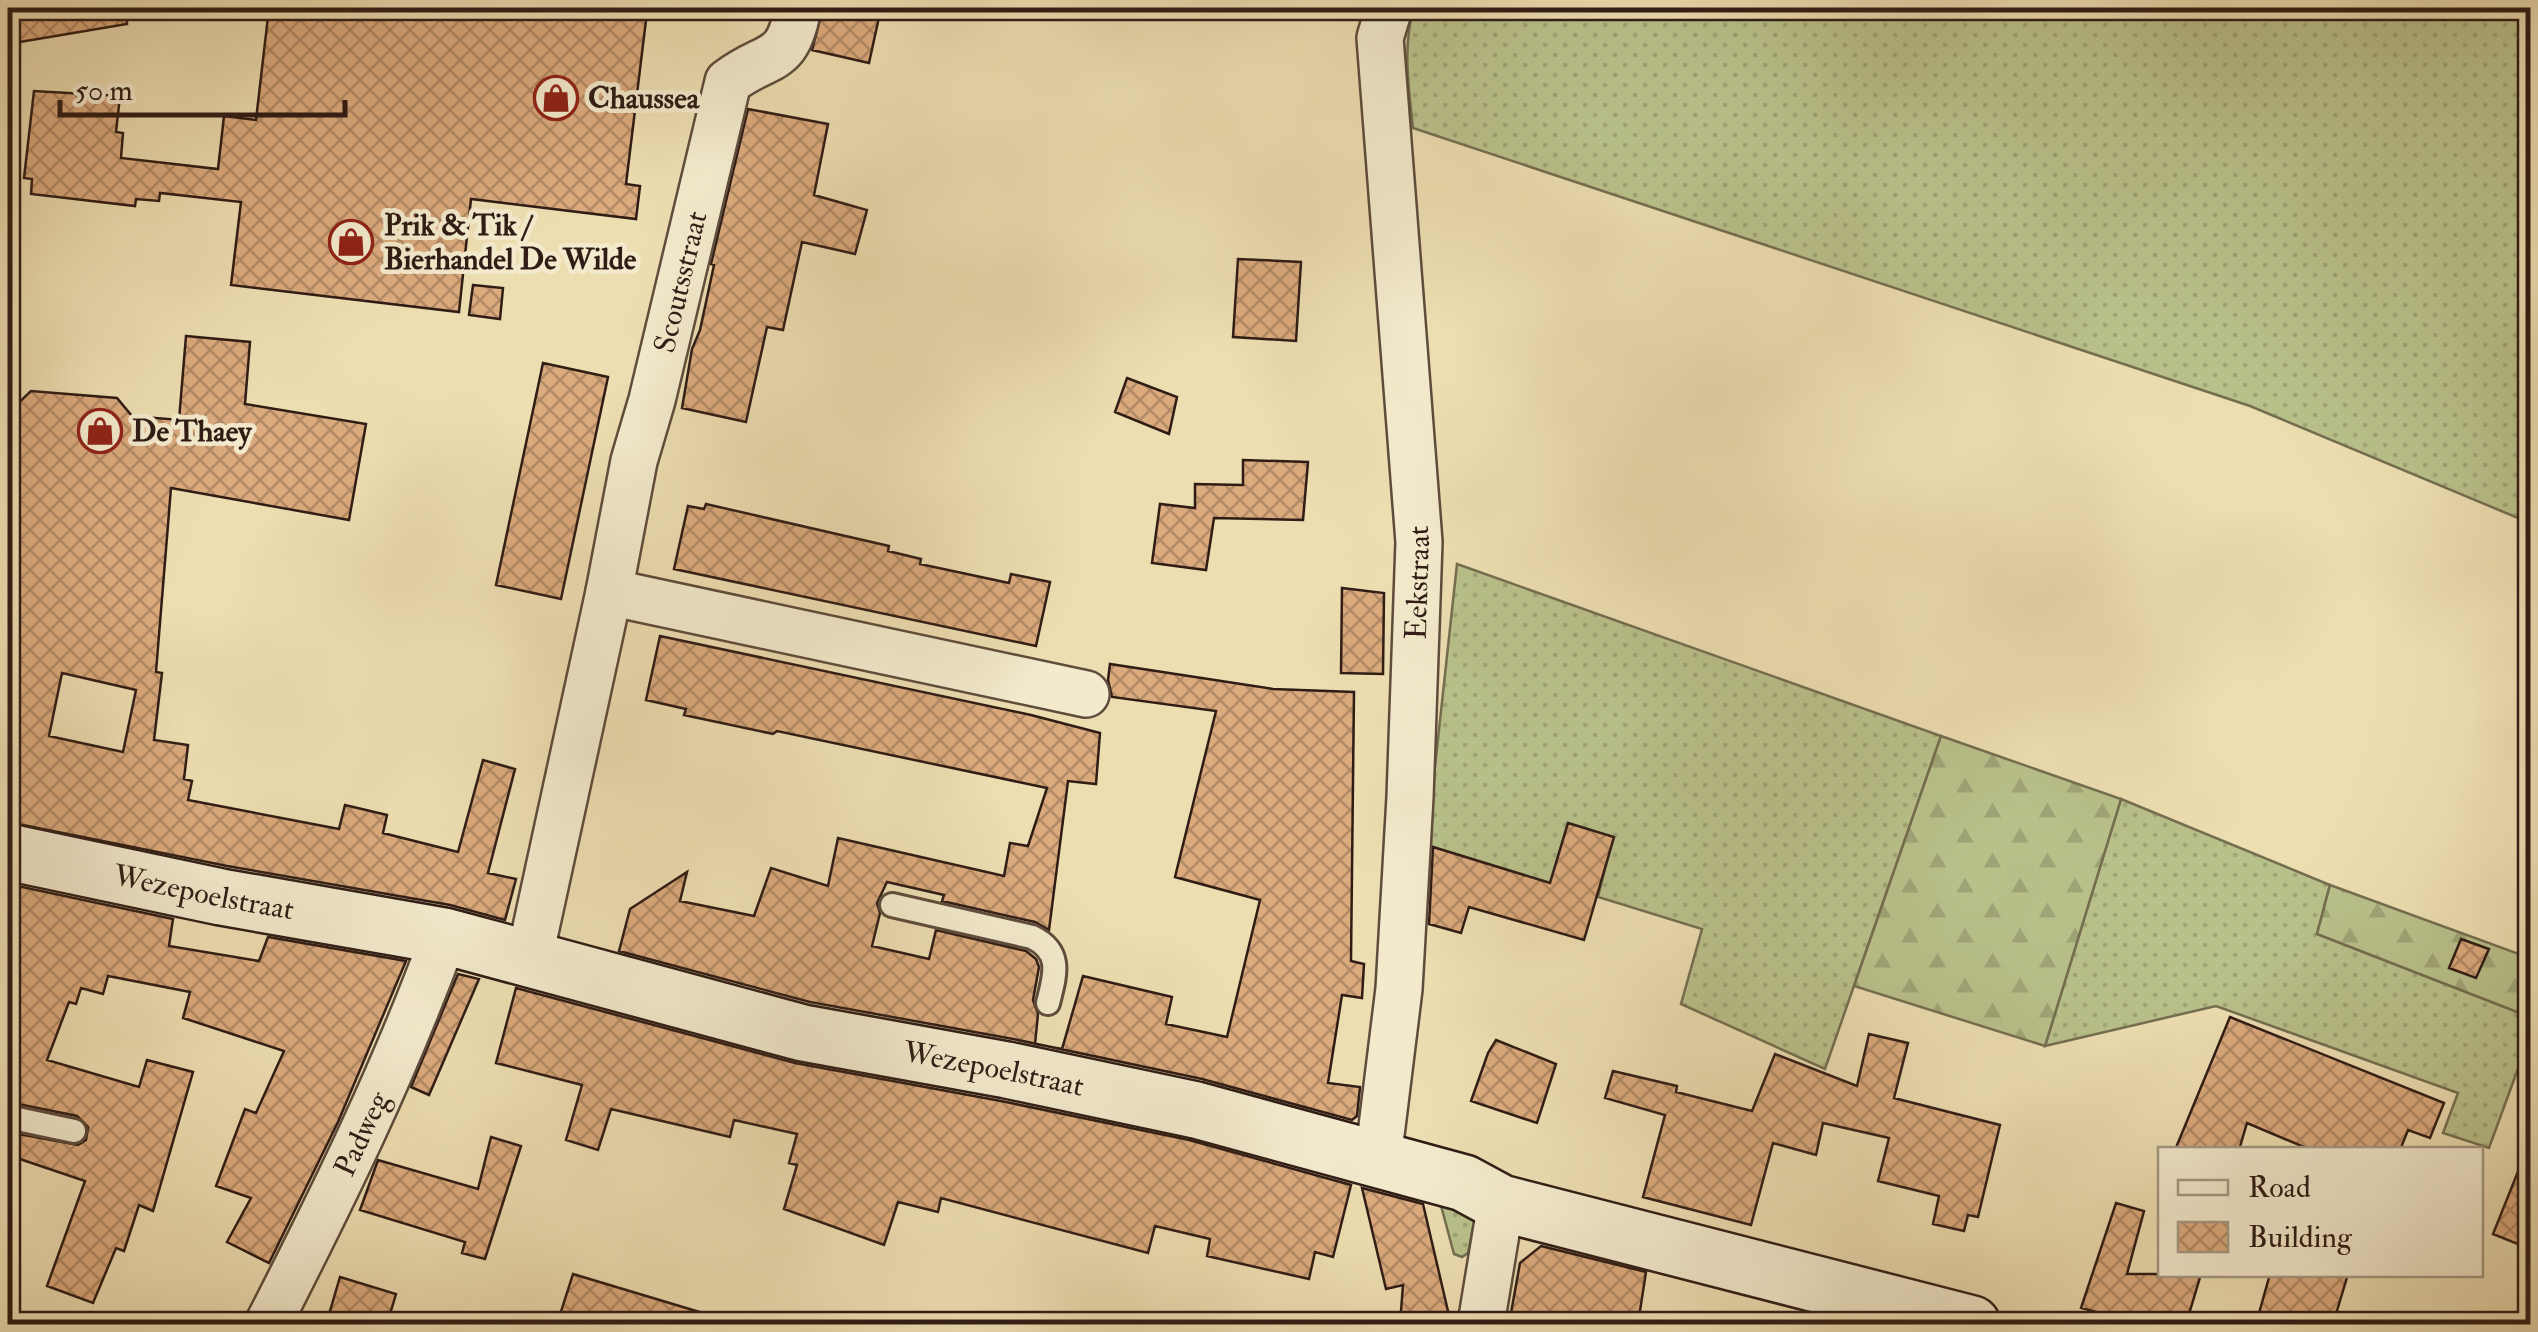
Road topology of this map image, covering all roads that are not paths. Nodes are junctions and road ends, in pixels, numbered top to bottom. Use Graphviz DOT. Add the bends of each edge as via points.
graph roads {
  1 [pos="798,8"];
  2 [pos="1389,8"];
  3 [pos="610,592"];
  4 [pos="1086,694"];
  5 [pos="8,852"];
  6 [pos="892,905"];
  7 [pos="444,936"];
  8 [pos="528,960"];
  9 [pos="1048,1003"];
  10 [pos="8,1117"];
  11 [pos="74,1131"];
  12 [pos="1378,1159"];
  13 [pos="1501,1203"];
  14 [pos="268,1324"];
  15 [pos="1480,1324"];
  16 [pos="1972,1324"];
  1 -- 3 [label="street, Scoutsstraat" via="792,38 772,59 728,82 634,462"];
  2 -- 12 [label="street, Eekstraat" via="1380,38 1419,542 1399,989"];
  3 -- 4 [label="street"];
  3 -- 8 [label="street, Scoutsstraat"];
  5 -- 7 [label="street, Wezepoelstraat"];
  6 -- 9 [label="lane" via="1044,943 1057,968"];
  7 -- 8 [label="street, Wezepoelstraat"];
  7 -- 14 [label="street, Padweg" via="355,1154"];
  8 -- 12 [label="street, Wezepoelstraat" via="802,1033 1034,1064"];
  10 -- 11 [label="lane"];
  12 -- 13 [label="street, Wezepoelstraat" via="1464,1183"];
  13 -- 15 [label="street"];
  13 -- 16 [label="street, Wezepoelstraat"];
}
